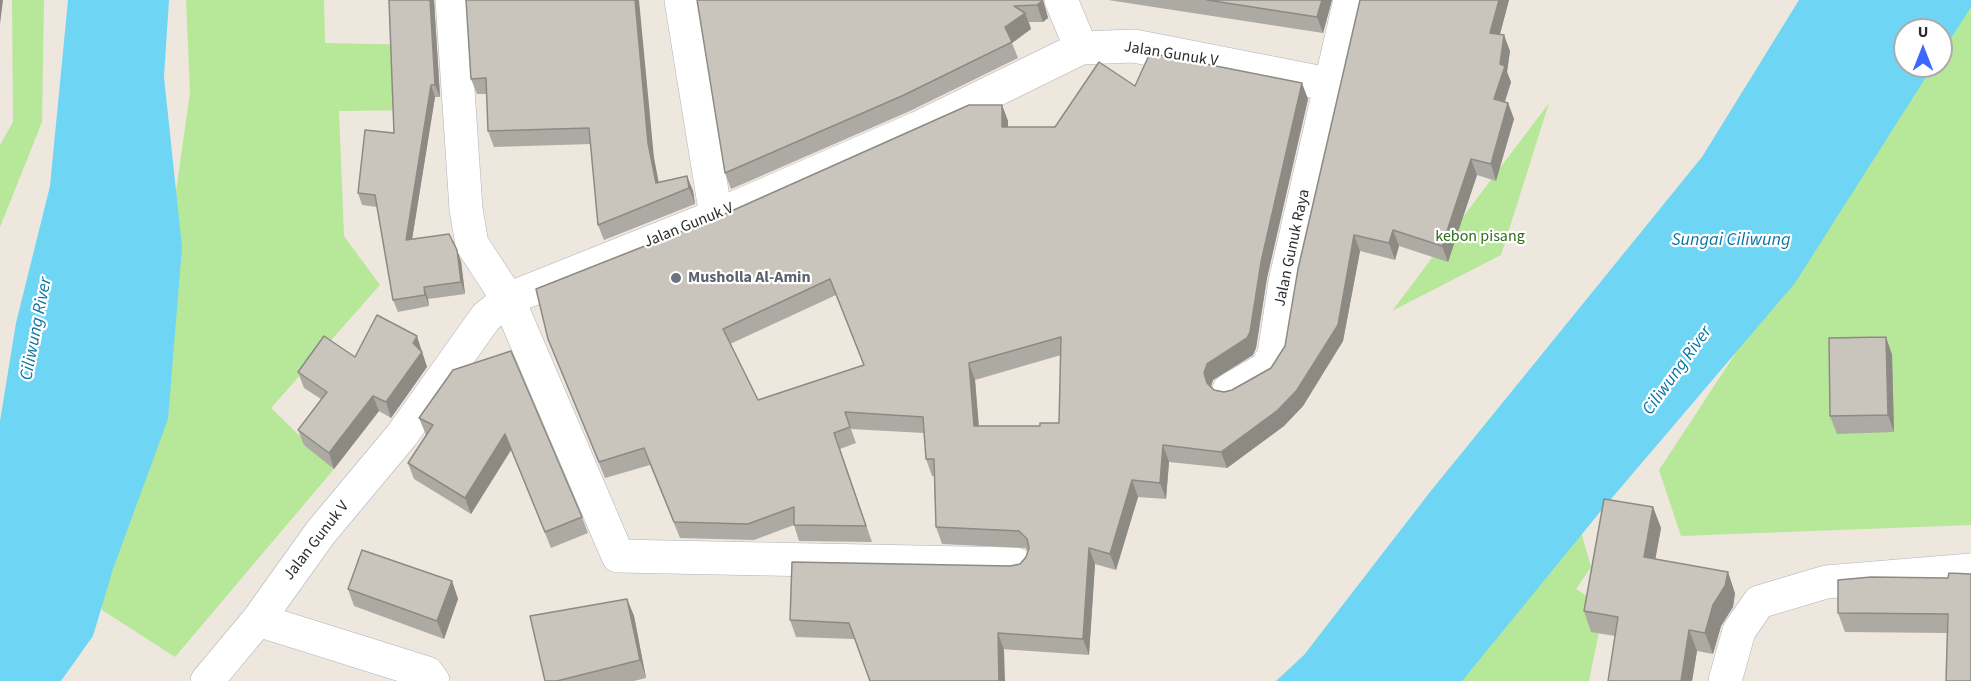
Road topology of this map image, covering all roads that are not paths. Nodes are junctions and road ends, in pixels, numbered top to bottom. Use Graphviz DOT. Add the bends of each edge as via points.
graph roads {
  1 [pos="452,0"];
  2 [pos="681,0"];
  3 [pos="1061,0"];
  4 [pos="1350,0"];
  5 [pos="1081,48"];
  6 [pos="1328,84"];
  7 [pos="716,216"];
  8 [pos="508,299"];
  9 [pos="1229,390"];
  10 [pos="1016,564"];
  11 [pos="1971,570"];
  12 [pos="258,620"];
  13 [pos="207,681"];
  14 [pos="433,681"];
  15 [pos="1725,681"];
  1 -- 8 [label="street" via="466,209 472,244"];
  2 -- 7 [label="street"];
  3 -- 5 [label="street"];
  4 -- 6 [label="street, Jalan Gunuk Raya"];
  5 -- 6 [label="street, Jalan Gunuk V" via="1134,46"];
  5 -- 7 [label="street, Jalan Gunuk V" via="918,128"];
  6 -- 9 [label="street, Jalan Gunuk Raya" via="1285,282 1274,354 1267,368"];
  7 -- 8 [label="street, Jalan Gunuk V"];
  8 -- 10 [label="street" via="618,556"];
  8 -- 12 [label="street, Jalan Gunuk V" via="486,317 402,435 321,532"];
  11 -- 15 [label="street" via="1826,582 1759,602 1739,631"];
  12 -- 13 [label="street, Jalan Gunuk V"];
  12 -- 14 [label="street" via="427,673"];
}
